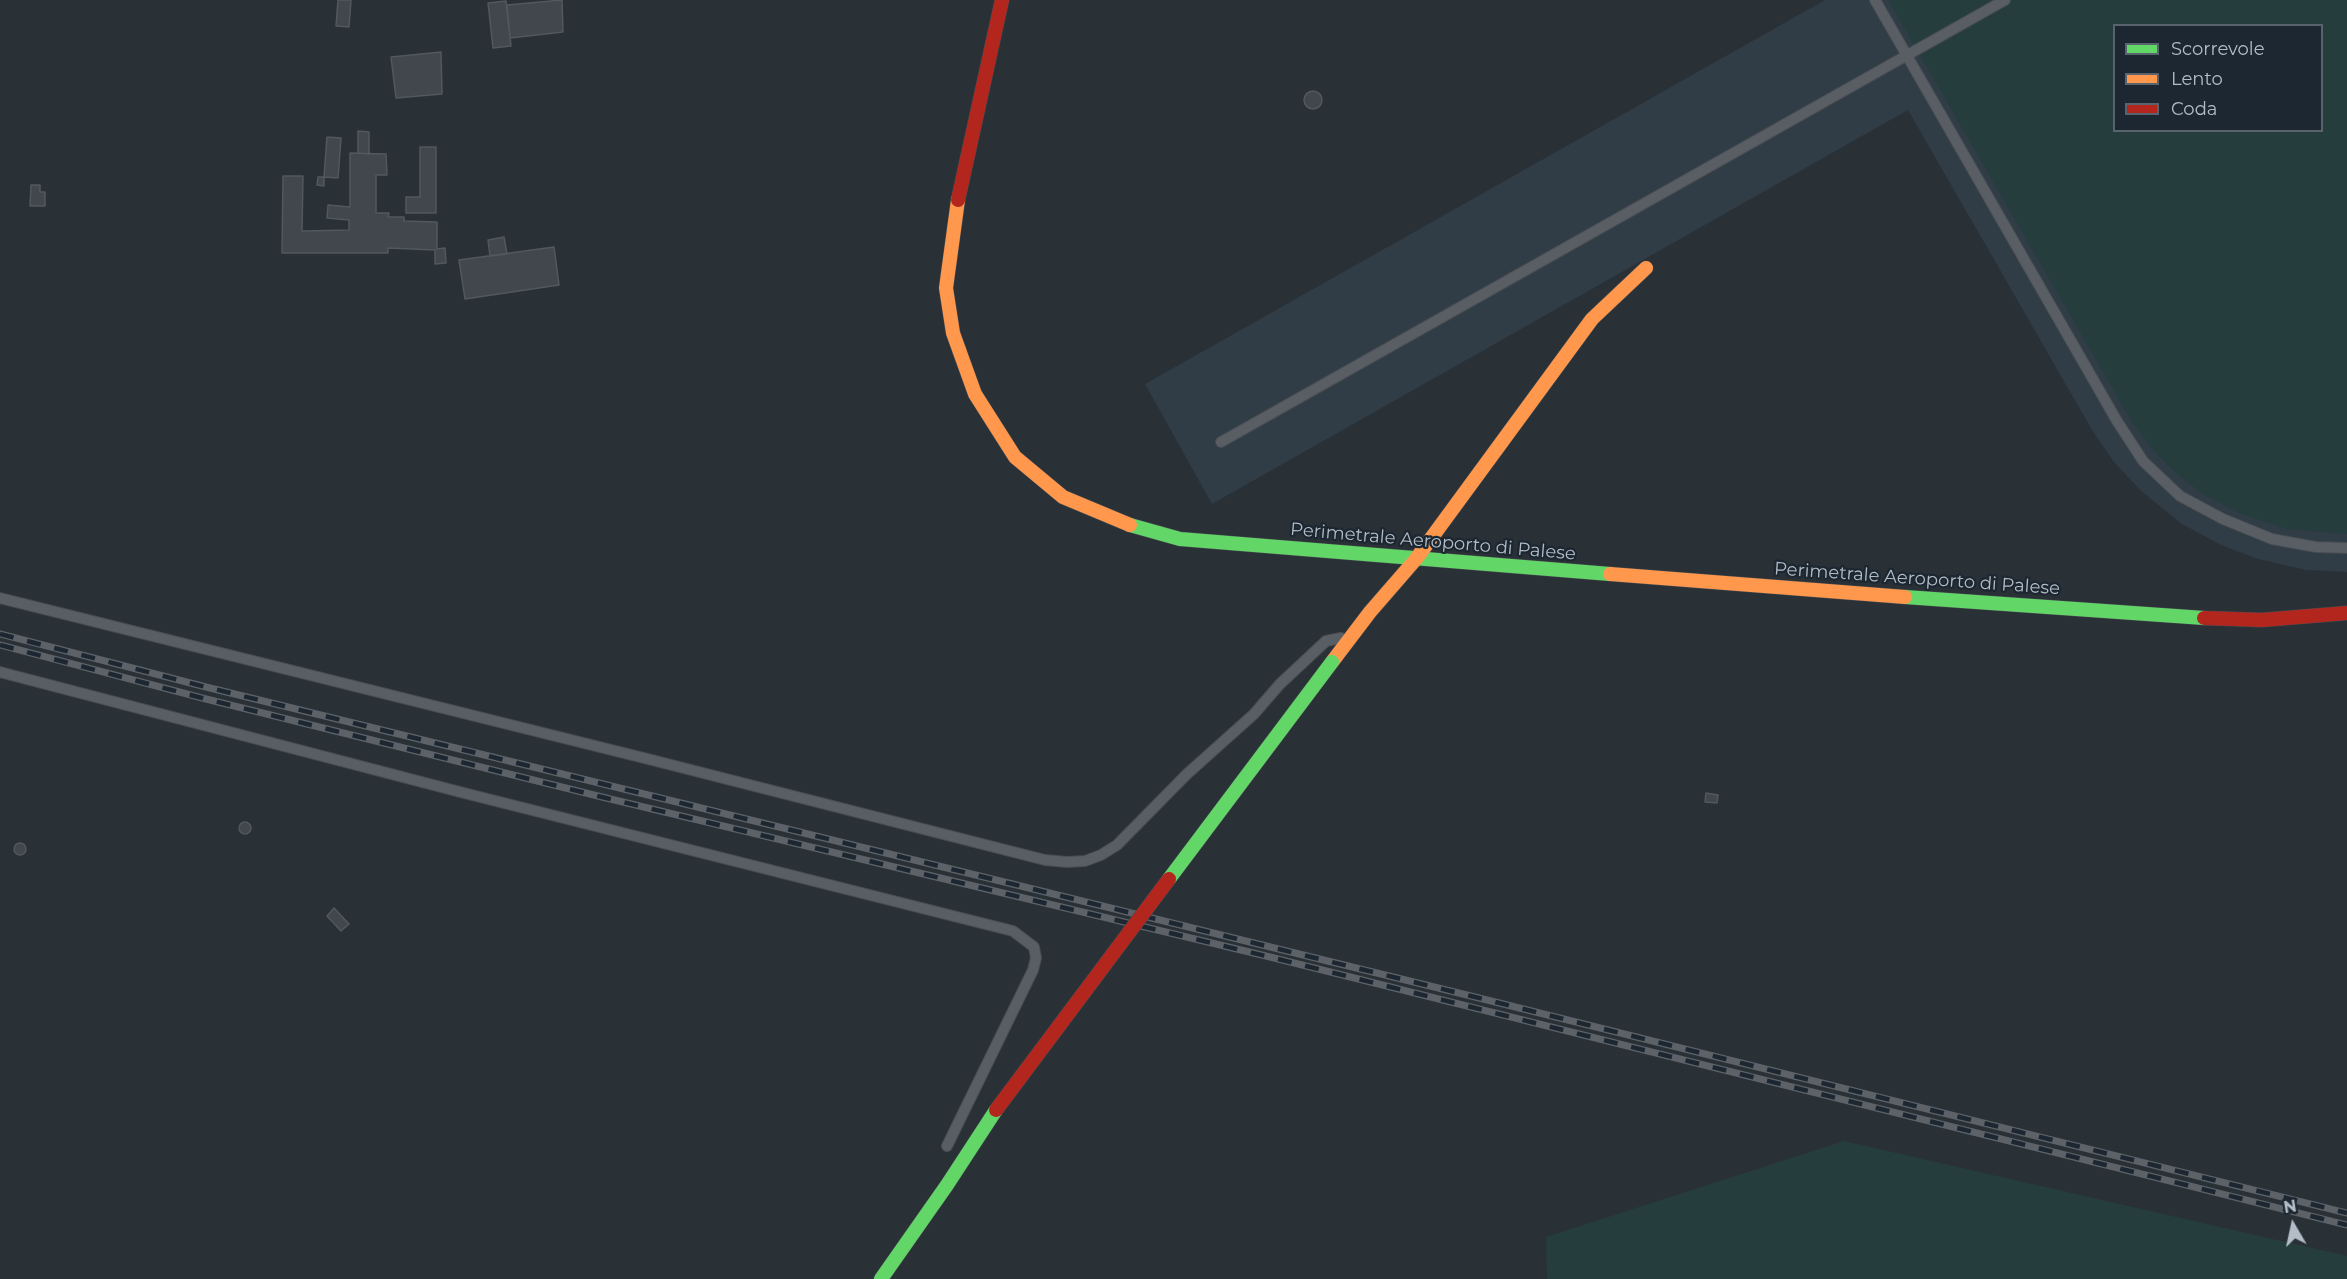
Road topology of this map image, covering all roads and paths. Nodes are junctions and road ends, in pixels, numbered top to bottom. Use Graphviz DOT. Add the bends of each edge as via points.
graph roads {
  1 [pos="1002,0"];
  2 [pos="1875,0"];
  3 [pos="2005,0"];
  4 [pos="1906,56"];
  5 [pos="1646,268"];
  6 [pos="1221,442"];
  7 [pos="2347,548"];
  8 [pos="1416,559"];
  9 [pos="0,598"];
  10 [pos="2347,614"];
  11 [pos="1352,635"];
  12 [pos="0,672"];
  13 [pos="947,1146"];
  14 [pos="881,1279"];
  1 -- 8 [label="street, Perimetrale Aeroporto di Palese" via="959,195 946,288 952,333 975,394 1015,457 1063,497 1122,523 1180,539"];
  2 -- 4 [label="lane"];
  3 -- 4 [label="lane"];
  4 -- 6 [label="lane"];
  4 -- 7 [label="lane" via="2117,421 2144,461 2180,496 2223,519 2272,539"];
  5 -- 8 [label="street" via="1592,319"];
  8 -- 10 [label="street, Perimetrale Aeroporto di Palese" via="2187,618 2262,620"];
  8 -- 11 [label="street"];
  9 -- 11 [label="lane" via="1034,857 1067,862 1093,858 1117,845 1326,641"];
  11 -- 14 [label="street, bridge" via="996,1110"];
  12 -- 13 [label="lane" via="1013,931 1034,947 1033,970"];
}
